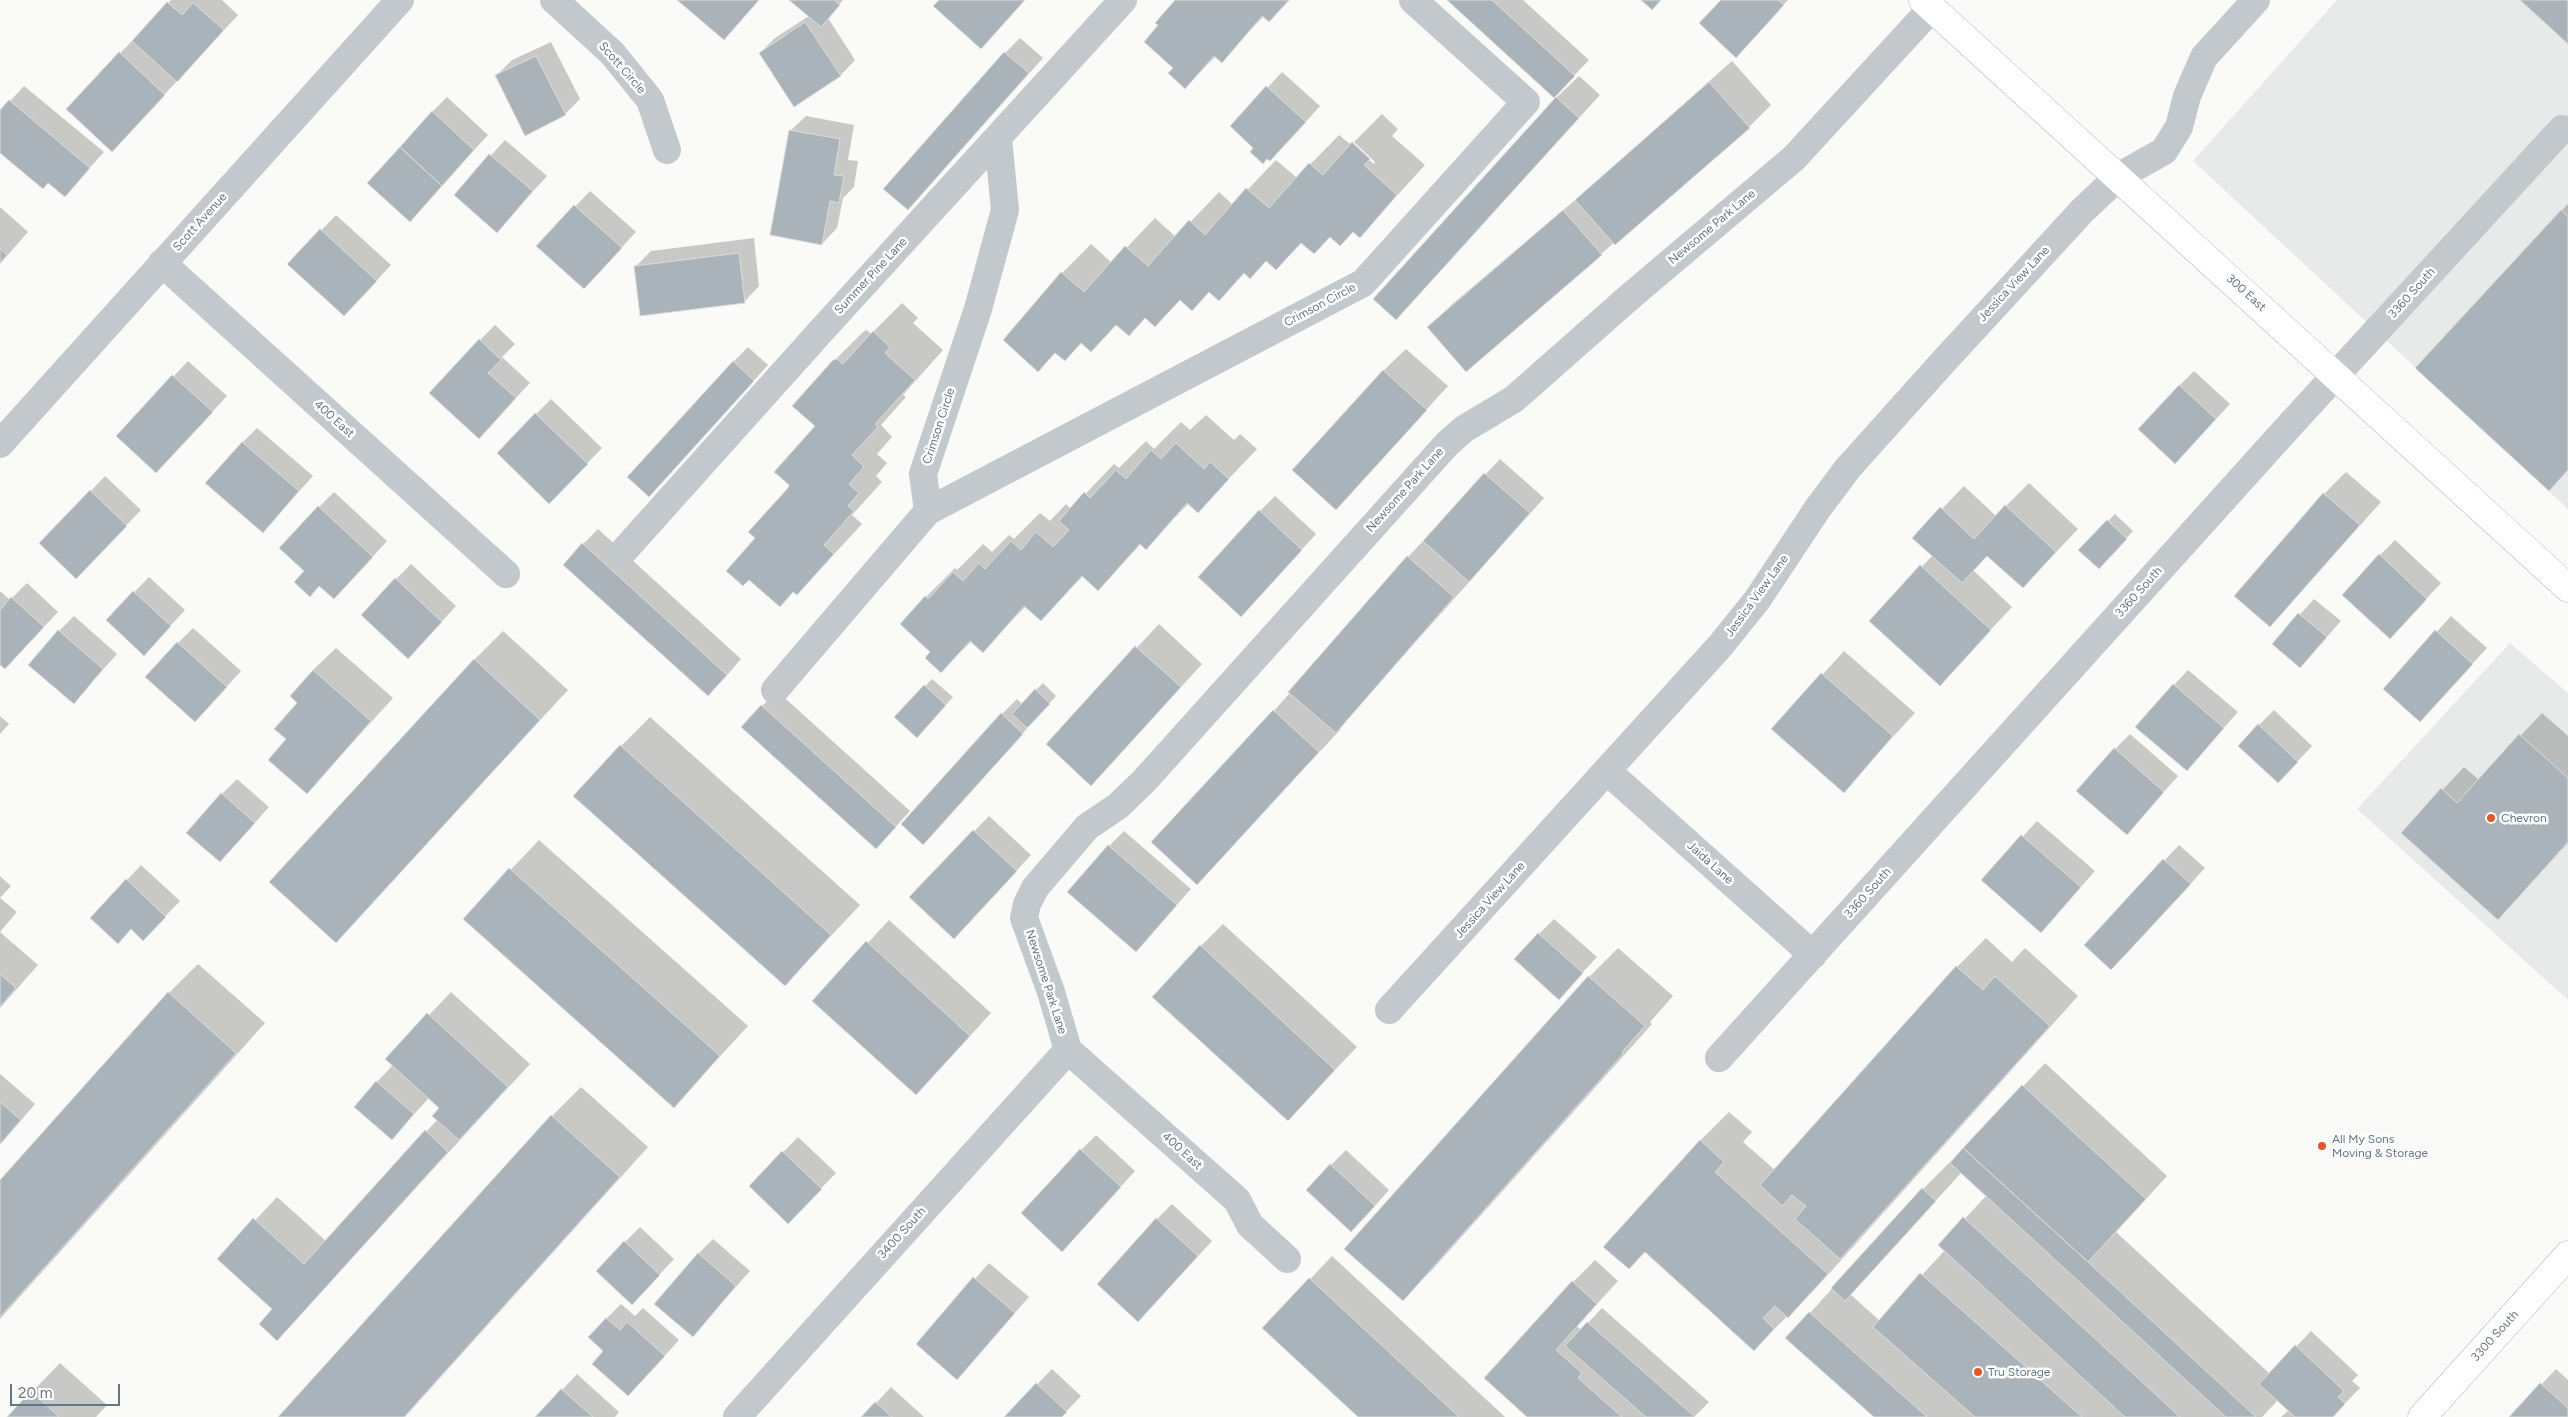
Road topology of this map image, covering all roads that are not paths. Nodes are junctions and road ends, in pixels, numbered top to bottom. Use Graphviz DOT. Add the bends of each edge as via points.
graph roads {
  1 [pos="400,0"];
  2 [pos="554,0"];
  3 [pos="1123,0"];
  4 [pos="1413,0"];
  5 [pos="2256,0"];
  6 [pos="1928,4"];
  7 [pos="2562,129"];
  8 [pos="998,138"];
  9 [pos="668,150"];
  10 [pos="2118,177"];
  11 [pos="162,264"];
  12 [pos="2337,375"];
  13 [pos="0,444"];
  14 [pos="928,511"];
  15 [pos="621,554"];
  16 [pos="506,574"];
  17 [pos="2568,588"];
  18 [pos="775,690"];
  19 [pos="1607,771"];
  20 [pos="1813,955"];
  21 [pos="1389,1010"];
  22 [pos="1068,1050"];
  23 [pos="1719,1058"];
  24 [pos="2568,1255"];
  25 [pos="1287,1259"];
  26 [pos="737,1417"];
  27 [pos="2422,1417"];
  1 -- 11 [label="street, Scott Avenue"];
  2 -- 9 [label="street, Scott Circle" via="612,53 650,100"];
  3 -- 8 [label="street, Summer Pine Lane"];
  4 -- 14 [label="street, Crimson Circle" via="1526,102 1363,282"];
  5 -- 10 [label="street, Jessica View Lane" via="2204,57 2187,96 2179,127 2164,151"];
  6 -- 10 [label="street, 300 East"];
  6 -- 22 [label="street, Newsome Park Lane" via="1794,158 1514,399 1464,429 1447,444 1144,781 1118,806 1087,827 1035,888 1024,918"];
  7 -- 12 [label="street, 3360 South"];
  8 -- 14 [label="street, Crimson Circle" via="1005,210 978,309 923,474"];
  8 -- 15 [label="street, Summer Pine Lane"];
  10 -- 12 [label="street, 300 East"];
  10 -- 19 [label="street, Jessica View Lane" via="2082,211 1848,468 1739,624"];
  11 -- 13 [label="street, Scott Avenue"];
  11 -- 16 [label="street, 400 East"];
  12 -- 17 [label="street, 300 East"];
  12 -- 20 [label="street, 3360 South"];
  14 -- 18 [label="street, Crimson Circle"];
  19 -- 20 [label="street, Jaida Lane"];
  19 -- 21 [label="street, Jessica View Lane"];
  20 -- 23 [label="street, 3360 South"];
  22 -- 25 [label="street, 400 East" via="1237,1200 1250,1225"];
  22 -- 26 [label="street, 3400 South"];
  24 -- 27 [label="street, 3300 South"];
}
